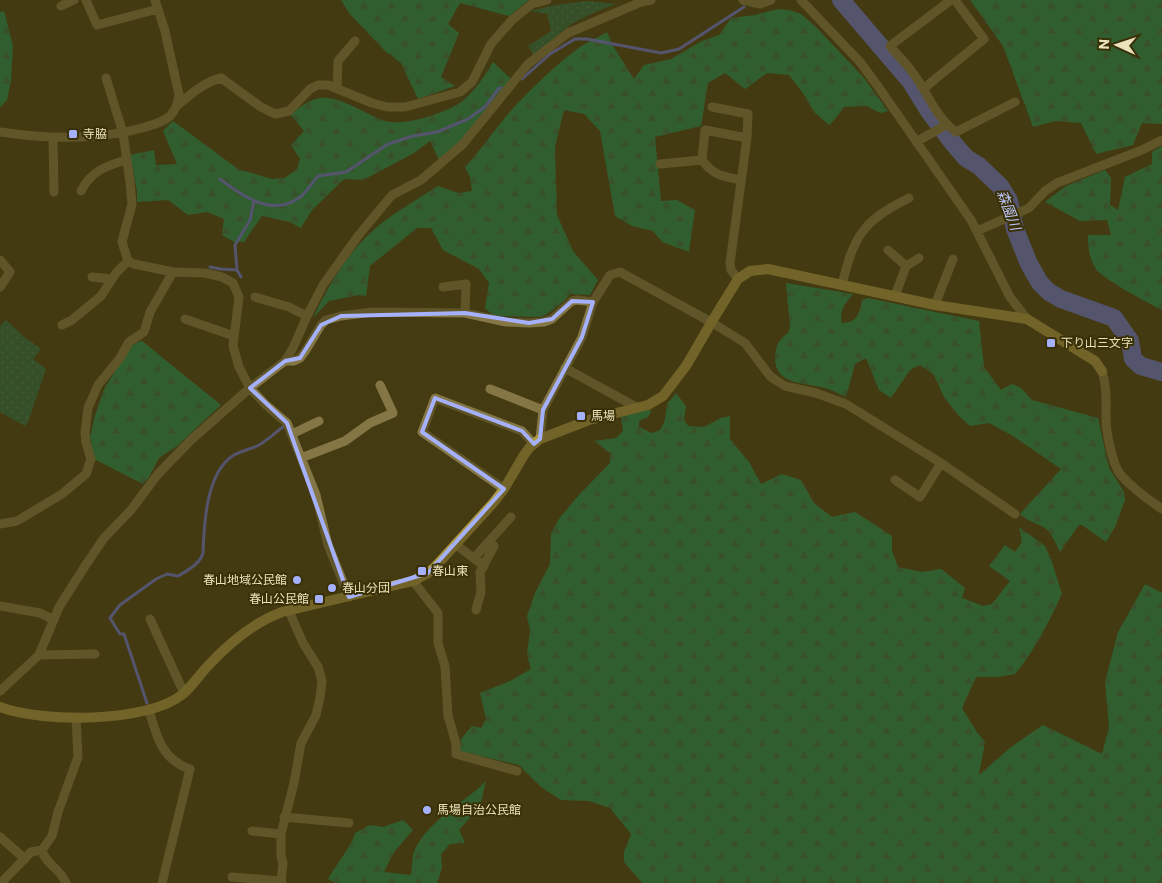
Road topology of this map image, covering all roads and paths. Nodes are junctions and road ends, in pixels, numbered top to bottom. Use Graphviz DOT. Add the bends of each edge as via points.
graph roads {
  1 [pos="74,0"];
  2 [pos="86,0"];
  3 [pos="547,0"];
  4 [pos="629,0"];
  5 [pos="652,0"];
  6 [pos="743,0"];
  7 [pos="771,0"];
  8 [pos="801,0"];
  9 [pos="953,0"];
  10 [pos="641,2"];
  11 [pos="157,4"];
  12 [pos="61,6"];
  13 [pos="355,40"];
  14 [pos="106,78"];
  15 [pos="337,89"];
  16 [pos="923,89"];
  17 [pos="1015,102"];
  18 [pos="178,104"];
  19 [pos="712,107"];
  20 [pos="946,125"];
  21 [pos="0,132"];
  22 [pos="123,133"];
  23 [pos="54,138"];
  24 [pos="747,138"];
  25 [pos="1162,140"];
  26 [pos="916,142"];
  27 [pos="126,160"];
  28 [pos="702,160"];
  29 [pos="660,164"];
  30 [pos="740,180"];
  31 [pos="81,190"];
  32 [pos="54,192"];
  33 [pos="909,198"];
  34 [pos="977,231"];
  35 [pos="888,250"];
  36 [pos="919,258"];
  37 [pos="952,259"];
  38 [pos="0,260"];
  39 [pos="128,261"];
  40 [pos="906,266"];
  41 [pos="173,272"];
  42 [pos="92,277"];
  43 [pos="112,279"];
  44 [pos="738,279"];
  45 [pos="842,285"];
  46 [pos="0,287"];
  47 [pos="443,287"];
  48 [pos="894,296"];
  49 [pos="256,298"];
  50 [pos="593,302"];
  51 [pos="936,305"];
  52 [pos="465,313"];
  53 [pos="307,316"];
  54 [pos="185,319"];
  55 [pos="1027,319"];
  56 [pos="711,322"];
  57 [pos="62,325"];
  58 [pos="234,336"];
  59 [pos="284,361"];
  60 [pos="564,368"];
  61 [pos="1102,371"];
  62 [pos="380,386"];
  63 [pos="250,388"];
  64 [pos="490,389"];
  65 [pos="636,407"];
  66 [pos="543,410"];
  67 [pos="319,422"];
  68 [pos="292,434"];
  69 [pos="537,442"];
  70 [pos="301,458"];
  71 [pos="941,463"];
  72 [pos="895,480"];
  73 [pos="504,489"];
  74 [pos="1162,509"];
  75 [pos="1016,514"];
  76 [pos="511,517"];
  77 [pos="0,524"];
  78 [pos="455,544"];
  79 [pos="494,546"];
  80 [pos="474,558"];
  81 [pos="484,566"];
  82 [pos="413,581"];
  83 [pos="349,596"];
  84 [pos="0,606"];
  85 [pos="476,610"];
  86 [pos="290,611"];
  87 [pos="150,619"];
  88 [pos="54,620"];
  89 [pos="95,654"];
  90 [pos="39,655"];
  91 [pos="0,691"];
  92 [pos="184,693"];
  93 [pos="0,707"];
  94 [pos="149,710"];
  95 [pos="76,717"];
  96 [pos="517,771"];
  97 [pos="284,817"];
  98 [pos="349,823"];
  99 [pos="252,830"];
  100 [pos="281,834"];
  101 [pos="0,837"];
  102 [pos="42,850"];
  103 [pos="25,858"];
  104 [pos="232,877"];
  105 [pos="282,882"];
  106 [pos="2,883"];
  107 [pos="66,883"];
  108 [pos="162,883"];
  1 -- 12 [label="street"];
  2 -- 11 [label="street" via="97,25"];
  3 -- 15 [label="street" via="532,4 512,20 491,44 472,82 460,92 404,108 372,103"];
  4 -- 10 [label="street"];
  5 -- 10 [label="street"];
  6 -- 7 [label="street" via="760,4"];
  8 -- 26 [label="street" via="860,62"];
  9 -- 16 [label="street" via="984,38"];
  9 -- 16 [label="street" via="890,46"];
  10 -- 53 [label="street" via="568,33 528,64 463,144 421,180 392,195 323,285"];
  11 -- 18 [label="street" via="173,63"];
  13 -- 15 [label="street" via="338,61"];
  14 -- 22 [label="street"];
  15 -- 18 [label="street" via="318,85 289,111 275,114 222,78 197,89"];
  16 -- 20 [label="street"];
  17 -- 20 [label="street" via="956,132"];
  18 -- 22 [label="street" via="159,123"];
  19 -- 24 [label="street" via="748,114"];
  20 -- 26 [label="street"];
  21 -- 23 [label="street"];
  22 -- 23 [label="street"];
  22 -- 27 [label="street"];
  23 -- 32 [label="street"];
  24 -- 28 [label="street" via="705,130"];
  24 -- 30 [label="street"];
  25 -- 34 [label="street" via="1057,183 1028,208"];
  26 -- 34 [label="street"];
  27 -- 31 [label="street" via="96,172"];
  27 -- 39 [label="street" via="132,204 122,242"];
  28 -- 29 [label="street"];
  28 -- 30 [label="street" via="717,175"];
  30 -- 44 [label="street" via="730,262 731,270"];
  33 -- 45 [label="street" via="885,210 860,235 848,257"];
  34 -- 55 [label="street" via="1010,297"];
  35 -- 40 [label="street"];
  36 -- 40 [label="street"];
  37 -- 51 [label="street"];
  38 -- 46 [label="street" via="10,272"];
  39 -- 41 [label="street"];
  39 -- 43 [label="street"];
  40 -- 48 [label="street"];
  41 -- 58 [label="street" via="205,273 233,284 239,297"];
  41 -- 77 [label="street" via="150,312 144,332 129,342 98,385 88,408 84,433 91,459 86,474 47,505 17,521"];
  42 -- 43 [label="street"];
  43 -- 57 [label="street" via="101,296"];
  44 -- 45 [label="street" via="750,272 768,269"];
  44 -- 56 [label="street"];
  45 -- 48 [label="street"];
  47 -- 52 [label="street" via="466,284"];
  48 -- 51 [label="street"];
  49 -- 53 [label="street"];
  50 -- 52 [label="street" via="572,301 544,322 506,322"];
  50 -- 56 [label="street" via="610,275 620,272"];
  50 -- 60 [label="street" via="582,336"];
  51 -- 55 [label="street"];
  52 -- 59 [label="street" via="372,312 341,316 320,325 300,358"];
  53 -- 59 [label="street"];
  54 -- 58 [label="street"];
  55 -- 61 [label="street" via="1095,361"];
  56 -- 65 [label="street" via="686,366 663,396 648,405"];
  56 -- 71 [label="street" via="745,343 777,381 834,398"];
  58 -- 63 [label="street" via="233,346 239,367"];
  59 -- 63 [label="street"];
  60 -- 65 [label="street"];
  60 -- 66 [label="street"];
  61 -- 74 [label="street" via="1106,385 1108,441 1119,472"];
  62 -- 70 [label="street" via="393,413 370,423 345,441"];
  63 -- 68 [label="street" via="288,423"];
  63 -- 88 [label="street" via="158,474 131,510 104,538"];
  64 -- 66 [label="street"];
  65 -- 69 [label="street" via="588,420"];
  66 -- 69 [label="street"];
  67 -- 68 [label="street"];
  68 -- 70 [label="street"];
  69 -- 73 [label="street" via="524,455"];
  69 -- 73 [label="street" via="522,431 435,398 422,432"];
  70 -- 83 [label="street" via="316,495 328,545"];
  71 -- 72 [label="street" via="920,497"];
  71 -- 75 [label="street"];
  73 -- 78 [label="street"];
  76 -- 80 [label="street"];
  78 -- 80 [label="street"];
  78 -- 82 [label="street" via="435,567"];
  79 -- 81 [label="street"];
  80 -- 81 [label="street"];
  81 -- 85 [label="street" via="480,572 481,592"];
  82 -- 83 [label="street"];
  82 -- 96 [label="street" via="438,613 438,643 445,666 448,716 456,754"];
  83 -- 86 [label="street"];
  84 -- 88 [label="street" via="40,613"];
  86 -- 92 [label="street" via="270,617 244,633"];
  86 -- 97 [label="street" via="322,681 316,715 301,743"];
  87 -- 92 [label="street"];
  88 -- 90 [label="street"];
  89 -- 90 [label="street"];
  90 -- 91 [label="street"];
  92 -- 94 [label="street"];
  93 -- 95 [label="street" via="29,715"];
  94 -- 95 [label="street"];
  94 -- 108 [label="street" via="162,748 172,760 190,768"];
  95 -- 102 [label="street" via="78,757 52,836"];
  97 -- 98 [label="street"];
  97 -- 100 [label="street"];
  99 -- 100 [label="street"];
  100 -- 105 [label="street"];
  101 -- 103 [label="street"];
  102 -- 103 [label="street" via="31,852"];
  102 -- 107 [label="street"];
  103 -- 106 [label="street"];
  104 -- 105 [label="street"];
}
